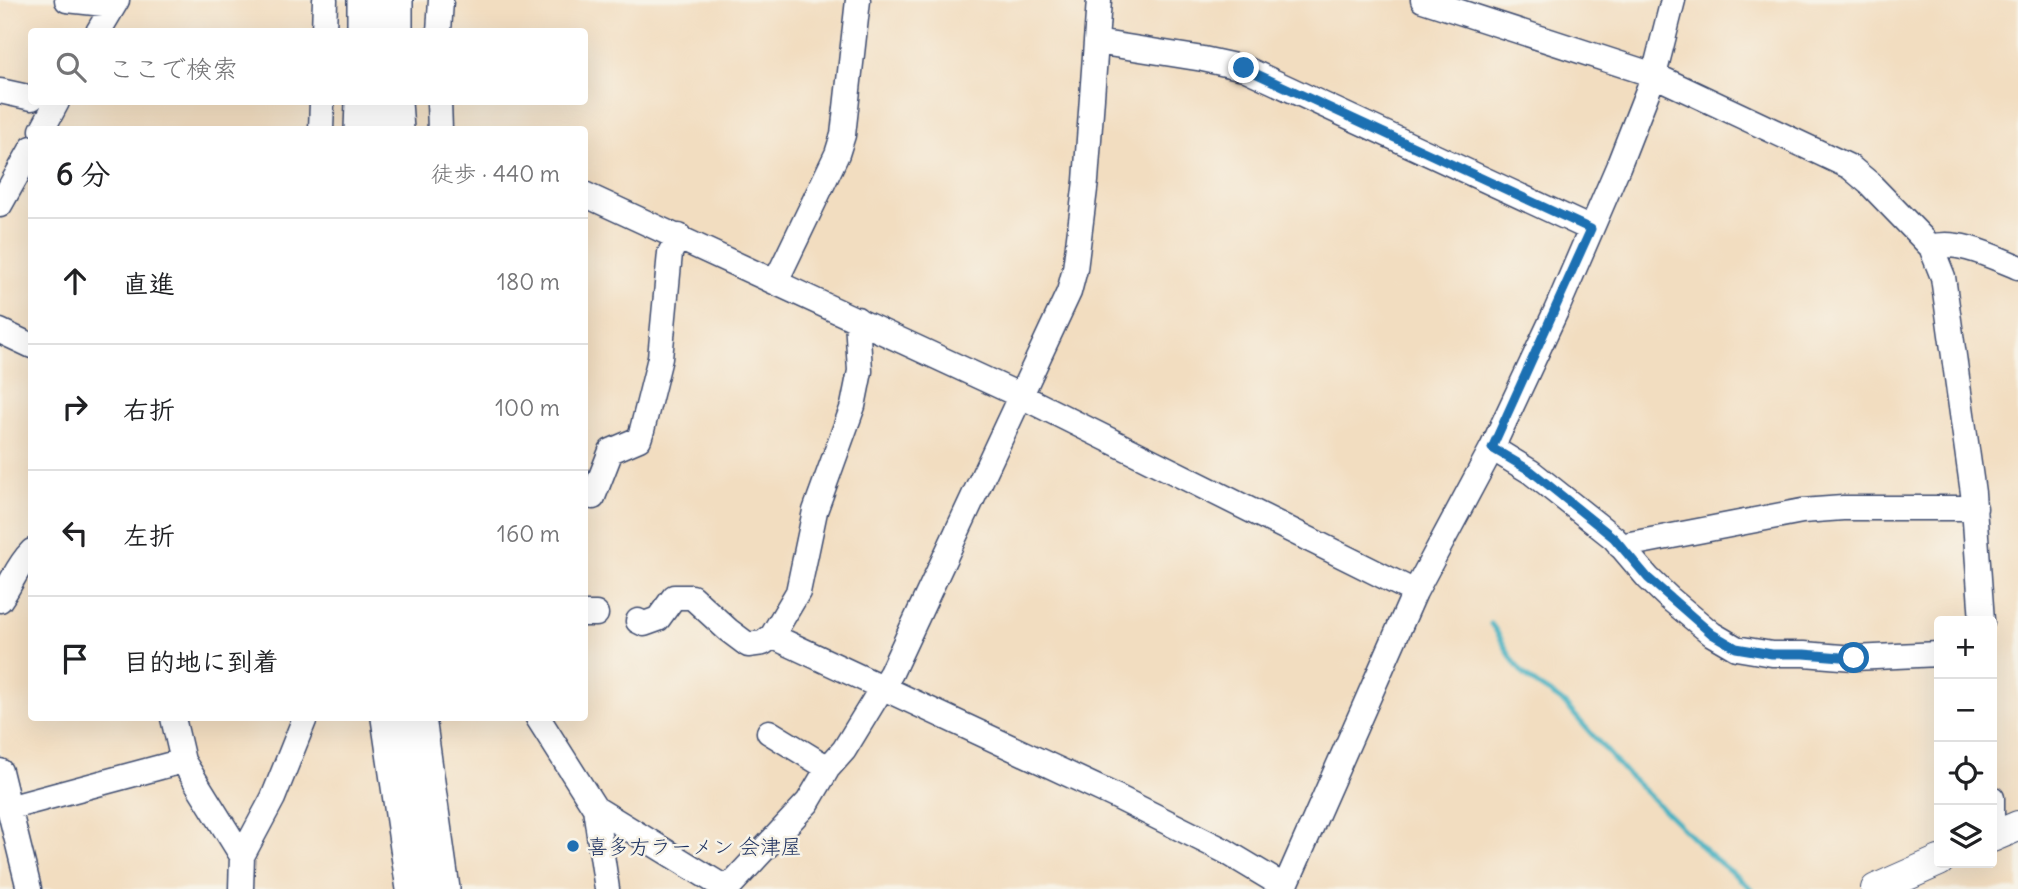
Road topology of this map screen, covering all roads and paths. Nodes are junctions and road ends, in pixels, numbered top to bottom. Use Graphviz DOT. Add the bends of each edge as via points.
graph roads {
  1 [pos="67,0"];
  2 [pos="325,0"];
  3 [pos="365,0"];
  4 [pos="395,0"];
  5 [pos="441,0"];
  6 [pos="858,0"];
  7 [pos="1099,0"];
  8 [pos="1423,0"];
  9 [pos="1673,0"];
  10 [pos="115,2"];
  11 [pos="100,28"];
  12 [pos="324,28"];
  13 [pos="365,28"];
  14 [pos="395,28"];
  15 [pos="439,28"];
  16 [pos="1096,42"];
  17 [pos="1654,75"];
  18 [pos="0,91"];
  19 [pos="28,97"];
  20 [pos="51,105"];
  21 [pos="322,105"];
  22 [pos="363,105"];
  23 [pos="394,105"];
  24 [pos="439,105"];
  25 [pos="43,126"];
  26 [pos="321,126"];
  27 [pos="362,126"];
  28 [pos="395,126"];
  29 [pos="440,126"];
  30 [pos="28,155"];
  31 [pos="588,196"];
  32 [pos="0,205"];
  33 [pos="1591,229"];
  34 [pos="679,236"];
  35 [pos="1931,247"];
  36 [pos="2018,267"];
  37 [pos="776,281"];
  38 [pos="857,319"];
  39 [pos="0,331"];
  40 [pos="28,344"];
  41 [pos="1019,395"];
  42 [pos="1492,448"];
  43 [pos="593,496"];
  44 [pos="1975,508"];
  45 [pos="1620,546"];
  46 [pos="28,555"];
  47 [pos="1415,592"];
  48 [pos="0,600"];
  49 [pos="1982,616"];
  50 [pos="638,621"];
  51 [pos="772,636"];
  52 [pos="1934,654"];
  53 [pos="883,686"];
  54 [pos="174,721"];
  55 [pos="304,721"];
  56 [pos="390,721"];
  57 [pos="418,721"];
  58 [pos="540,721"];
  59 [pos="769,732"];
  60 [pos="183,761"];
  61 [pos="828,768"];
  62 [pos="0,771"];
  63 [pos="8,808"];
  64 [pos="595,808"];
  65 [pos="2018,825"];
  66 [pos="1997,835"];
  67 [pos="242,856"];
  68 [pos="1934,862"];
  69 [pos="1284,888"];
  70 [pos="29,889"];
  71 [pos="241,889"];
  72 [pos="414,889"];
  73 [pos="442,889"];
  74 [pos="607,889"];
  75 [pos="727,889"];
  76 [pos="1876,889"];
  1 -- 10 [label="street"];
  2 -- 12 [label="street"];
  3 -- 13 [label="highway"];
  4 -- 14 [label="highway"];
  5 -- 15 [label="street"];
  6 -- 37 [label="street" via="843,135"];
  7 -- 16 [label="street"];
  8 -- 17 [label="street"];
  9 -- 17 [label="street"];
  10 -- 11 [label="street"];
  16 -- 33 [label="street" via="1244,68"];
  16 -- 41 [label="street" via="1075,270 1069,292"];
  17 -- 33 [label="street"];
  17 -- 35 [label="street" via="1850,167"];
  18 -- 19 [label="street"];
  20 -- 25 [label="street"];
  21 -- 26 [label="street"];
  22 -- 27 [label="highway"];
  23 -- 28 [label="highway"];
  24 -- 29 [label="street"];
  30 -- 32 [label="street"];
  31 -- 34 [label="street"];
  33 -- 42 [label="street"];
  34 -- 37 [label="street"];
  34 -- 43 [label="street" via="670,253 660,358 642,430 639,439 611,451"];
  35 -- 36 [label="street" via="1941,244 1979,252"];
  35 -- 44 [label="street" via="1943,277"];
  37 -- 38 [label="street"];
  38 -- 41 [label="street"];
  38 -- 51 [label="street" via="860,371 853,406 816,511 798,592"];
  39 -- 40 [label="street"];
  41 -- 47 [label="street"];
  41 -- 53 [label="street"];
  42 -- 45 [label="street" via="1531,471"];
  42 -- 47 [label="street"];
  44 -- 45 [label="street" via="1801,511"];
  44 -- 49 [label="street"];
  45 -- 52 [label="street" via="1670,598 1736,648 1854,658"];
  46 -- 48 [label="street"];
  47 -- 69 [label="street"];
  50 -- 51 [label="street" via="644,624 658,619 674,597 692,597 748,645"];
  51 -- 53 [label="street"];
  53 -- 61 [label="street"];
  53 -- 69 [label="street" via="1115,796"];
  54 -- 60 [label="street"];
  55 -- 67 [label="street" via="273,798"];
  56 -- 72 [label="highway"];
  57 -- 73 [label="highway"];
  58 -- 64 [label="street"];
  59 -- 61 [label="street"];
  60 -- 63 [label="street"];
  60 -- 67 [label="street"];
  61 -- 75 [label="street" via="808,802"];
  62 -- 63 [label="street"];
  63 -- 70 [label="street"];
  64 -- 74 [label="street"];
  64 -- 75 [label="street"];
  65 -- 66 [label="main road"];
  67 -- 71 [label="street"];
  68 -- 76 [label="main road"];
}
